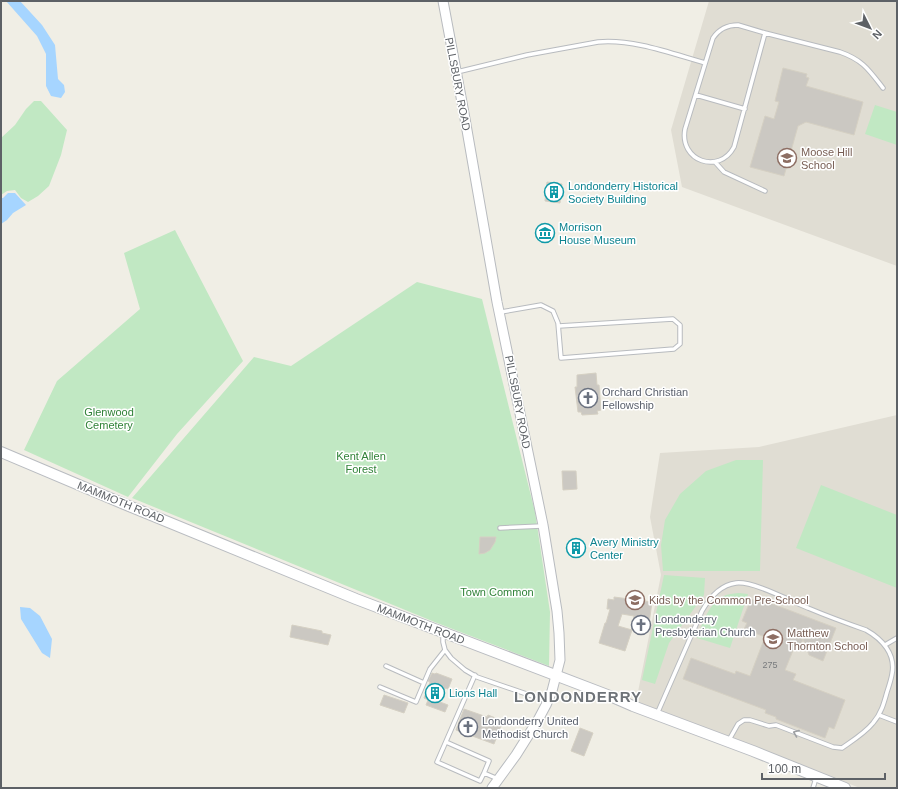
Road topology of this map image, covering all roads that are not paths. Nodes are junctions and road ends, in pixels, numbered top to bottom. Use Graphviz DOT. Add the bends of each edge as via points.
graph roads {
  1 [pos="442,1"];
  2 [pos="765,33"];
  3 [pos="705,63"];
  4 [pos="456,72"];
  5 [pos="883,88"];
  6 [pos="696,95"];
  7 [pos="744,108"];
  8 [pos="716,162"];
  9 [pos="766,191"];
  10 [pos="500,312"];
  11 [pos="559,326"];
  12 [pos="1,452"];
  13 [pos="543,526"];
  14 [pos="500,528"];
  15 [pos="443,633"];
  16 [pos="897,638"];
  17 [pos="885,645"];
  18 [pos="445,650"];
  19 [pos="386,666"];
  20 [pos="475,675"];
  21 [pos="556,676"];
  22 [pos="424,682"];
  23 [pos="380,687"];
  24 [pos="547,701"];
  25 [pos="657,715"];
  26 [pos="878,715"];
  27 [pos="897,722"];
  28 [pos="446,742"];
  29 [pos="728,742"];
  30 [pos="484,772"];
  31 [pos="816,777"];
  32 [pos="498,779"];
  33 [pos="492,788"];
  34 [pos="813,788"];
  35 [pos="845,788"];
  1 -- 4 [label="street, PILLSBURY ROAD"];
  2 -- 3 [label="lane" via="738,25 724,27 713,38"];
  2 -- 5 [label="lane" via="849,55 863,64"];
  2 -- 7 [label="lane"];
  3 -- 4 [label="lane" via="640,45 609,41 527,55"];
  3 -- 6 [label="lane"];
  4 -- 10 [label="street, PILLSBURY ROAD"];
  6 -- 7 [label="lane"];
  6 -- 8 [label="lane" via="685,129 685,143 699,160"];
  7 -- 8 [label="lane" via="734,147 727,156"];
  8 -- 9 [label="lane" via="724,172"];
  10 -- 11 [label="lane" via="541,305 553,311"];
  10 -- 13 [label="street, PILLSBURY ROAD"];
  11 -- 11 [label="lane" via="561,358 674,349 680,344 680,325 673,319"];
  12 -- 15 [label="main road, MAMMOTH ROAD"];
  13 -- 14 [label="lane"];
  13 -- 21 [label="street, PILLSBURY ROAD" via="559,633 560,660"];
  15 -- 18 [label="lane"];
  15 -- 21 [label="main road, MAMMOTH ROAD"];
  16 -- 17 [label="lane"];
  17 -- 25 [label="lane" via="866,630 755,586 741,583 729,585 713,594 705,606"];
  17 -- 26 [label="lane" via="893,667 883,706"];
  18 -- 20 [label="lane" via="464,670"];
  18 -- 22 [label="lane" via="430,669"];
  19 -- 22 [label="lane"];
  20 -- 24 [label="lane"];
  20 -- 28 [label="lane"];
  21 -- 24 [label="street, PILLSBURY ROAD"];
  21 -- 25 [label="main road, MAMMOTH ROAD"];
  22 -- 23 [label="lane" via="416,702"];
  24 -- 32 [label="street, PILLSBURY ROAD" via="538,720"];
  25 -- 29 [label="main road, MAMMOTH ROAD"];
  26 -- 27 [label="lane"];
  26 -- 29 [label="lane, one-way" via="871,726 842,748 833,747 776,725 769,726 750,720 738,724"];
  28 -- 30 [label="lane" via="489,761"];
  28 -- 30 [label="lane" via="437,762 480,781"];
  29 -- 31 [label="main road, MAMMOTH ROAD"];
  30 -- 32 [label="lane"];
  31 -- 34 [label="lane"];
  31 -- 35 [label="main road, MAMMOTH ROAD"];
  32 -- 33 [label="street, PILLSBURY ROAD"];
}
